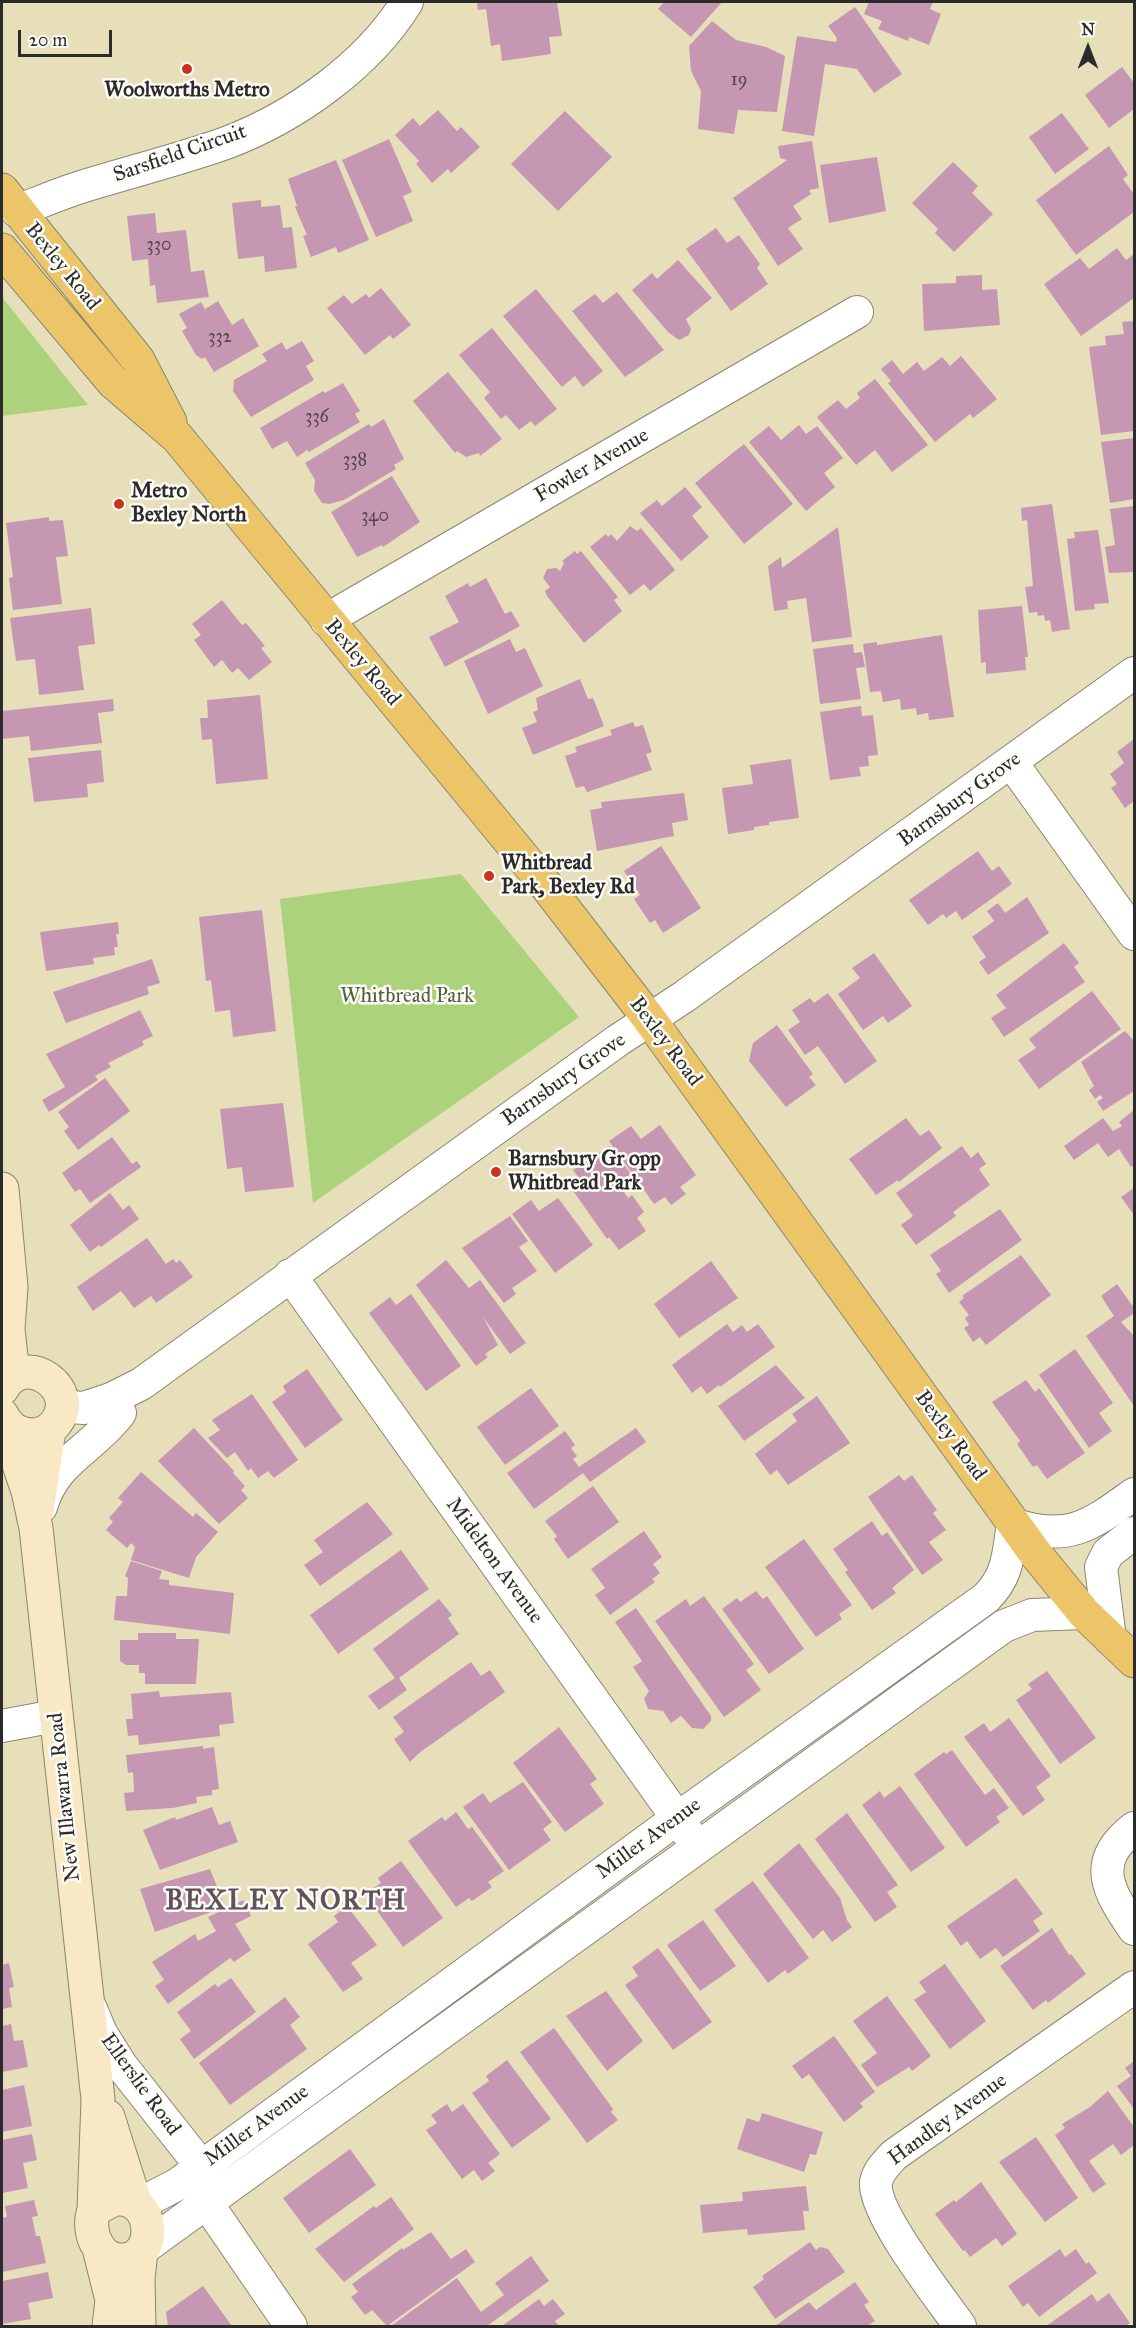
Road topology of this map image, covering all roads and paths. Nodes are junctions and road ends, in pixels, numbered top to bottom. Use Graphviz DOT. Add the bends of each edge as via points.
graph roads {
  1 [pos="407,2"];
  2 [pos="9,200"];
  3 [pos="3,253"];
  4 [pos="857,312"];
  5 [pos="177,436"];
  6 [pos="326,621"];
  7 [pos="1134,673"];
  8 [pos="1012,763"];
  9 [pos="1134,934"];
  10 [pos="650,1020"];
  11 [pos="2,1189"];
  12 [pos="290,1275"];
  13 [pos="11,1287"];
  14 [pos="2,1326"];
  15 [pos="141,1384"];
  16 [pos="4,1400"];
  17 [pos="54,1411"];
  18 [pos="120,1413"];
  19 [pos="1134,1494"];
  20 [pos="1013,1524"];
  21 [pos="36,1528"];
  22 [pos="1134,1533"];
  23 [pos="1084,1613"];
  24 [pos="1110,1639"];
  25 [pos="1134,1661"];
  26 [pos="55,1716"];
  27 [pos="2,1726"];
  28 [pos="678,1818"];
  29 [pos="1134,1828"];
  30 [pos="698,1847"];
  31 [pos="1134,1929"];
  32 [pos="1134,1987"];
  33 [pos="88,1999"];
  34 [pos="95,2066"];
  35 [pos="201,2166"];
  36 [pos="206,2202"];
  37 [pos="136,2204"];
  38 [pos="94,2210"];
  39 [pos="99,2248"];
  40 [pos="143,2249"];
  41 [pos="109,2326"];
  42 [pos="139,2326"];
  43 [pos="291,2326"];
  44 [pos="960,2326"];
  1 -- 2 [label="street, Sarsfield Circuit" via="350,68 288,113 227,142 78,188"];
  2 -- 5 [label="main road, Bexley Road" via="138,360"];
  3 -- 5 [label="main road, Bexley Road" via="112,382"];
  4 -- 6 [label="street, Fowler Avenue"];
  5 -- 6 [label="main road, Bexley Road"];
  6 -- 10 [label="main road, Bexley Road" via="541,879"];
  7 -- 8 [label="street, Barnsbury Grove"];
  8 -- 9 [label="street"];
  8 -- 10 [label="street, Barnsbury Grove"];
  10 -- 12 [label="street, Barnsbury Grove"];
  10 -- 20 [label="main road, Bexley Road"];
  11 -- 13 [label="main road, New Illawarra Road"];
  12 -- 15 [label="street, Barnsbury Grove"];
  12 -- 28 [label="street, Midelton Avenue"];
  13 -- 14 [label="street"];
  13 -- 16 [label="main road, New Illawarra Road" via="8,1329 12,1366"];
  13 -- 17 [label="main road, New Illawarra Road"];
  15 -- 17 [label="street, Barnsbury Grove" via="84,1408"];
  15 -- 18 [label="street, Barnsbury Grove"];
  16 -- 17 [label="main road" via="9,1426 24,1434 37,1434"];
  16 -- 17 [label="main road" via="18,1373 34,1373"];
  16 -- 21 [label="main road, New Illawarra Road"];
  17 -- 18 [label="street, Barnsbury Grove" via="69,1435 107,1424"];
  17 -- 21 [label="main road, New Illawarra Road"];
  18 -- 21 [label="street" via="103,1434 54,1476"];
  19 -- 20 [label="street" via="1092,1523 1069,1532 1040,1532"];
  20 -- 23 [label="main road, Bexley Road"];
  20 -- 28 [label="street, Miller Avenue" via="1004,1574 986,1598"];
  21 -- 26 [label="main road, New Illawarra Road"];
  22 -- 24 [label="street" via="1108,1553 1101,1566"];
  23 -- 24 [label="main road, Bexley Road"];
  23 -- 30 [label="street, Miller Avenue" via="1032,1615 1004,1626"];
  24 -- 25 [label="main road, Bexley Road"];
  26 -- 27 [label="street"];
  26 -- 33 [label="main road, New Illawarra Road"];
  28 -- 30 [label="street, Midelton Avenue"];
  28 -- 35 [label="street, Miller Avenue"];
  29 -- 31 [label="street" via="1111,1852 1107,1877 1116,1902"];
  30 -- 36 [label="street, Miller Avenue"];
  32 -- 44 [label="street, Handley Avenue" via="894,2155 880,2171 876,2182 880,2205"];
  33 -- 34 [label="main road, New Illawarra Road"];
  33 -- 35 [label="street, Ellerslie Road" via="115,2057"];
  34 -- 37 [label="main road, New Illawarra Road"];
  34 -- 38 [label="main road, New Illawarra Road" via="99,2119"];
  35 -- 36 [label="street"];
  35 -- 37 [label="street, Miller Avenue" via="167,2190"];
  36 -- 40 [label="street, Miller Avenue"];
  36 -- 43 [label="street"];
  37 -- 38 [label="main road" via="114,2199"];
  37 -- 40 [label="main road" via="148,2227"];
  38 -- 39 [label="main road" via="92,2232"];
  39 -- 40 [label="main road" via="107,2256 121,2260 132,2259"];
  39 -- 41 [label="main road" via="112,2300"];
  40 -- 42 [label="main road" via="138,2279"];
}
